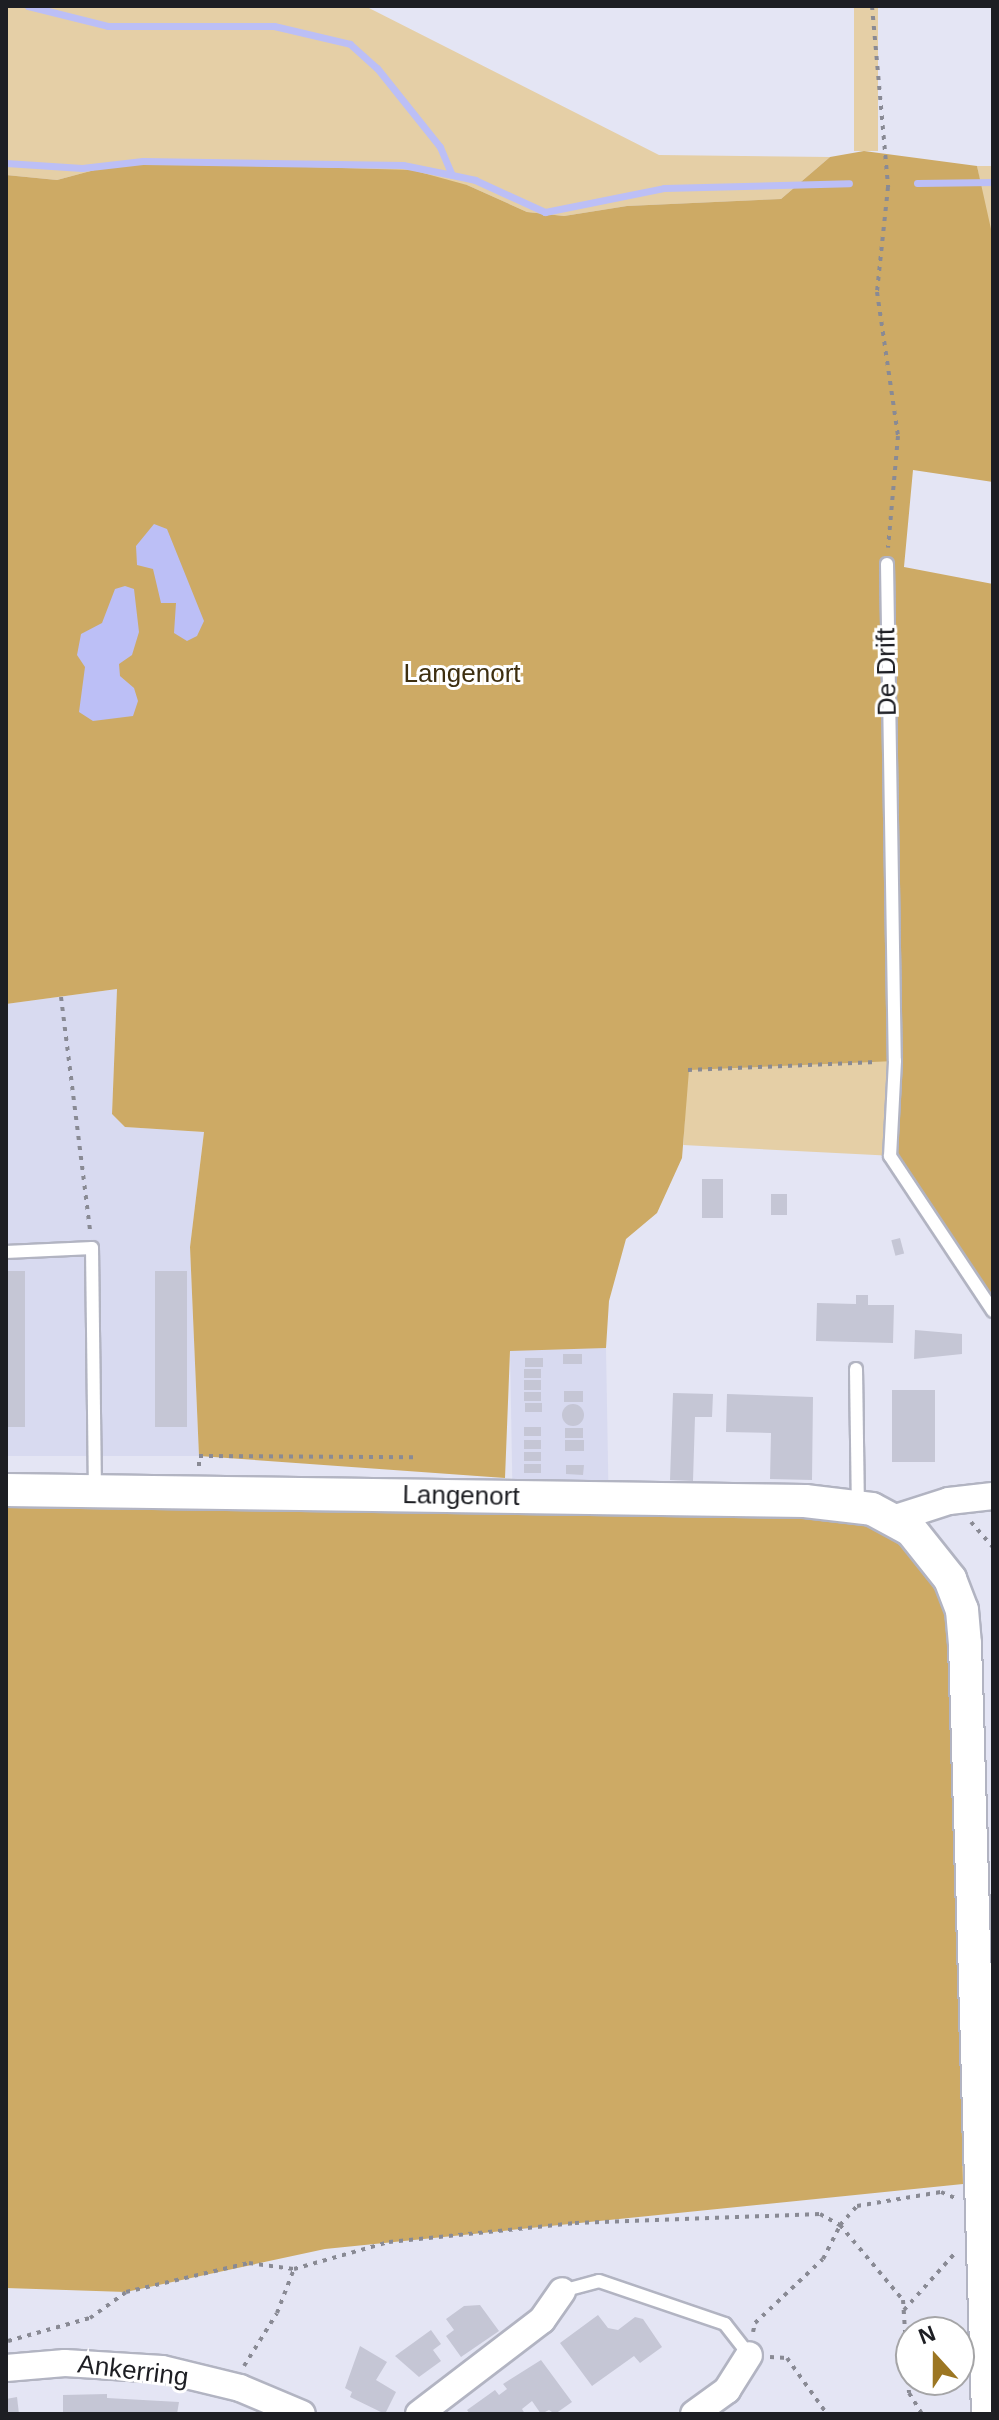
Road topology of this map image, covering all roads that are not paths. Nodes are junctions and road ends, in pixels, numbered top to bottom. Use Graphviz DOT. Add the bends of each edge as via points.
graph roads {
  1 [pos="887,564"];
  2 [pos="6,1252"];
  3 [pos="993,1311"];
  4 [pos="856,1369"];
  5 [pos="6,1490"];
  6 [pos="95,1491"];
  7 [pos="993,1496"];
  8 [pos="858,1506"];
  9 [pos="902,1525"];
  10 [pos="984,2074"];
  11 [pos="562,2291"];
  12 [pos="749,2355"];
  13 [pos="6,2368"];
  14 [pos="302,2414"];
  15 [pos="419,2414"];
  16 [pos="694,2414"];
  17 [pos="988,2414"];
  1 -- 3 [label="lane, De Drift" via="895,1061 890,1156"];
  2 -- 6 [label="lane" via="92,1248"];
  4 -- 8 [label="lane"];
  5 -- 6 [label="street, Langenort"];
  6 -- 8 [label="street, Langenort"];
  7 -- 9 [label="street" via="949,1501"];
  8 -- 9 [label="street, Langenort"];
  9 -- 10 [label="street" via="933,1552 962,1610"];
  10 -- 17 [label="street"];
  11 -- 12 [label="lane" via="599,2281 725,2324"];
  11 -- 15 [label="street" via="542,2320"];
  12 -- 16 [label="street" via="727,2390"];
  13 -- 14 [label="street, Ankerring" via="65,2363 162,2369 234,2387"];
}
